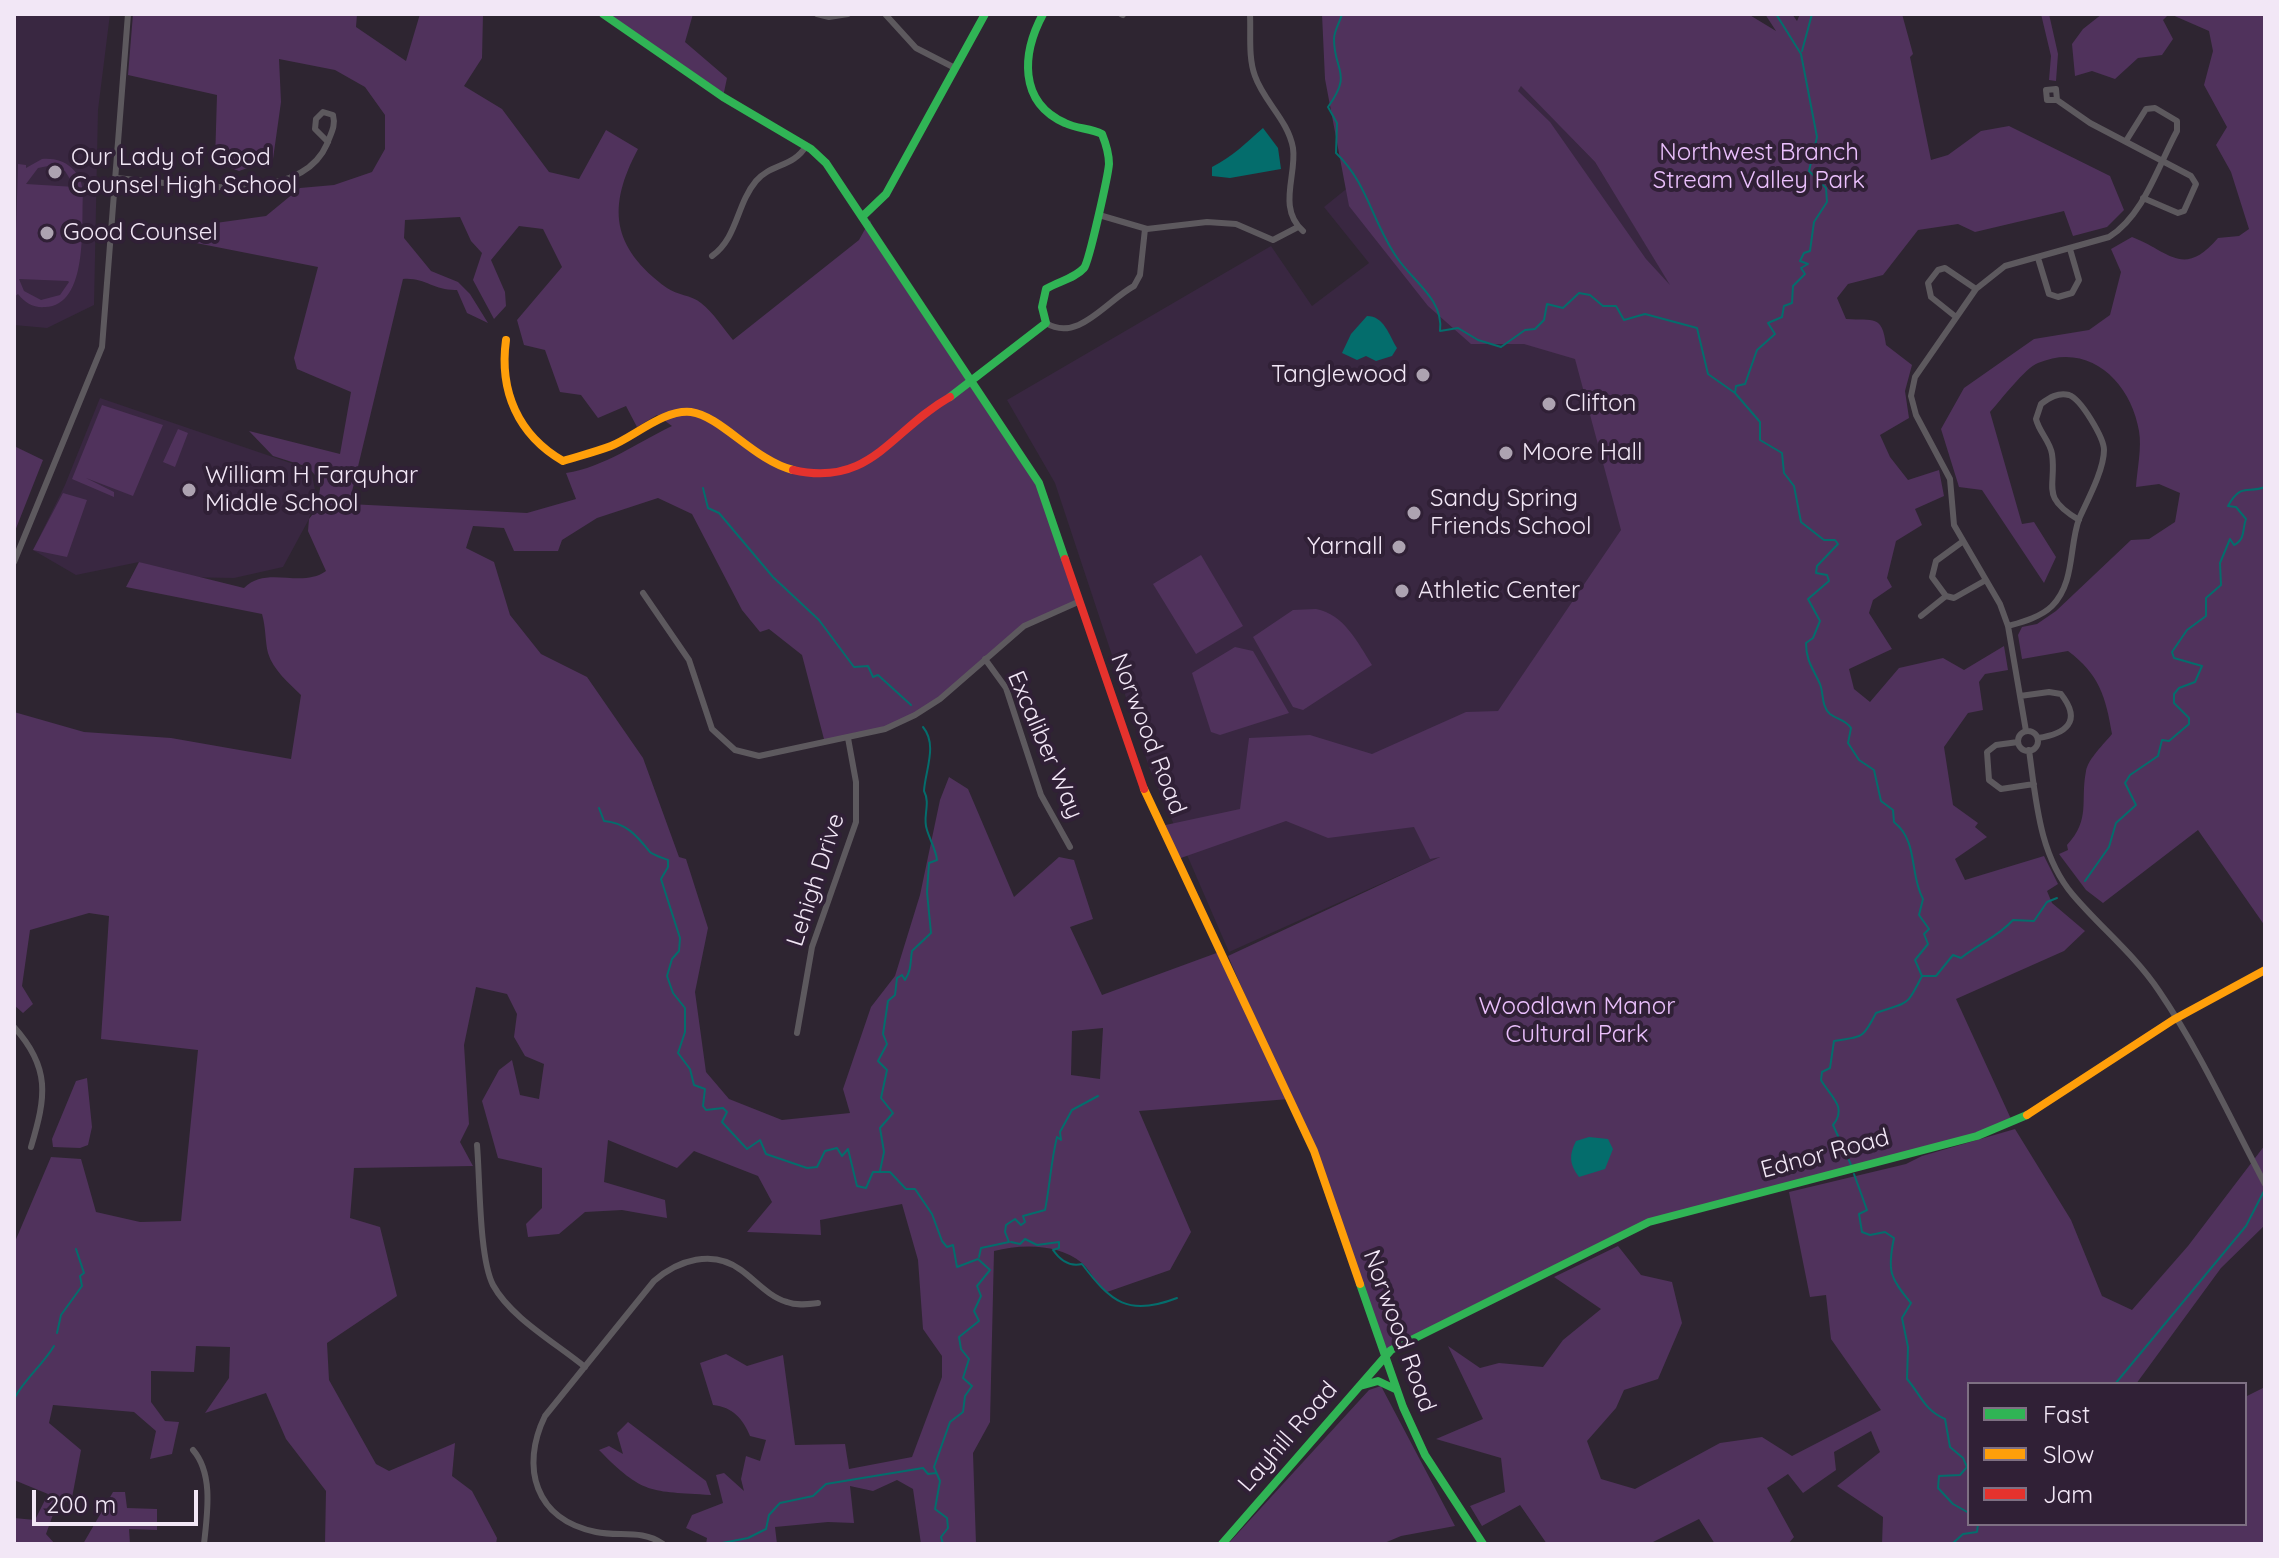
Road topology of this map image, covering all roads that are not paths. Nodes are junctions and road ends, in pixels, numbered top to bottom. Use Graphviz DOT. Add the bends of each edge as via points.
graph roads {
  1 [pos="128,14"];
  2 [pos="603,14"];
  3 [pos="817,14"];
  4 [pos="848,14"];
  5 [pos="885,14"];
  6 [pos="985,14"];
  7 [pos="1043,14"];
  8 [pos="1250,14"];
  9 [pos="955,68"];
  10 [pos="2057,100"];
  11 [pos="2126,141"];
  12 [pos="328,142"];
  13 [pos="806,146"];
  14 [pos="2161,161"];
  15 [pos="116,178"];
  16 [pos="2143,198"];
  17 [pos="1099,215"];
  18 [pos="863,216"];
  19 [pos="1145,229"];
  20 [pos="2070,249"];
  21 [pos="712,256"];
  22 [pos="2038,258"];
  23 [pos="1976,289"];
  24 [pos="1956,317"];
  25 [pos="1046,323"];
  26 [pos="506,340"];
  27 [pos="974,382"];
  28 [pos="2079,520"];
  29 [pos="1962,542"];
  30 [pos="14,562"];
  31 [pos="1986,580"];
  32 [pos="643,593"];
  33 [pos="1946,596"];
  34 [pos="1078,602"];
  35 [pos="1921,616"];
  36 [pos="2008,626"];
  37 [pos="985,659"];
  38 [pos="2020,696"];
  39 [pos="2026,731"];
  40 [pos="848,738"];
  41 [pos="2038,738"];
  42 [pos="2018,742"];
  43 [pos="2029,750"];
  44 [pos="2034,784"];
  45 [pos="1070,847"];
  46 [pos="2265,970"];
  47 [pos="2174,1019"];
  48 [pos="14,1027"];
  49 [pos="797,1033"];
  50 [pos="477,1145"];
  51 [pos="31,1147"];
  52 [pos="2265,1184"];
  53 [pos="818,1303"];
  54 [pos="1384,1356"];
  55 [pos="585,1367"];
  56 [pos="1356,1389"];
  57 [pos="1396,1390"];
  58 [pos="193,1450"];
  59 [pos="1481,1543"];
  60 [pos="204,1544"];
  61 [pos="663,1544"];
  62 [pos="1222,1544"];
  1 -- 15 [label="street"];
  2 -- 13 [label="main road, Norwood Road" via="723,97"];
  3 -- 4 [label="street"];
  5 -- 9 [label="street" via="916,48"];
  6 -- 9 [label="main road"];
  7 -- 17 [label="main road" via="1031,30 1026,50 1031,93 1048,115 1102,134 1109,182"];
  8 -- 19 [label="street" via="1255,77 1293,149 1288,197 1301,229 1273,240 1225,223"];
  9 -- 18 [label="main road" via="886,194"];
  10 -- 11 [label="street"];
  11 -- 14 [label="street"];
  11 -- 14 [label="street" via="2142,112 2155,108 2174,118 2178,126"];
  12 -- 12 [label="street" via="334,118 323,112 315,129"];
  12 -- 15 [label="street" via="311,167 279,183 238,186"];
  13 -- 18 [label="main road, Norwood Road" via="826,163"];
  13 -- 21 [label="street" via="796,160 758,178 730,237"];
  14 -- 16 [label="street"];
  14 -- 16 [label="street" via="2191,176 2196,188 2178,213"];
  15 -- 30 [label="street" via="102,347"];
  16 -- 20 [label="street" via="2122,229"];
  17 -- 19 [label="street"];
  17 -- 25 [label="main road" via="1088,265 1075,277 1046,288"];
  18 -- 27 [label="main road, Norwood Road"];
  19 -- 25 [label="street" via="1134,286 1075,328 1057,330"];
  20 -- 22 [label="street"];
  20 -- 22 [label="street" via="2079,280 2072,293 2058,297 2049,294"];
  22 -- 23 [label="street" via="2005,266"];
  23 -- 24 [label="street"];
  23 -- 24 [label="street" via="1945,268 1928,283 1931,297"];
  24 -- 29 [label="street" via="1915,377 1911,396 1950,479 1954,525"];
  25 -- 27 [label="main road" via="1018,339"];
  26 -- 27 [label="main road" via="502,369 515,413 539,447 563,461 690,412 780,467 837,474 878,457 926,411"];
  27 -- 34 [label="main road, Norwood Road" via="1039,483"];
  28 -- 28 [label="street" via="2105,447 2076,400 2057,395 2041,404 2036,419 2052,453 2054,496"];
  28 -- 36 [label="street" via="2070,570 2053,605"];
  29 -- 31 [label="street"];
  29 -- 33 [label="street" via="1932,570"];
  31 -- 33 [label="street" via="1959,597"];
  31 -- 36 [label="street"];
  32 -- 40 [label="street" via="689,660 711,726 724,743 759,756"];
  33 -- 35 [label="street"];
  34 -- 37 [label="street" via="1024,626"];
  34 -- 54 [label="main road, Norwood Road" via="1136,772 1324,1176"];
  36 -- 38 [label="street"];
  37 -- 40 [label="street" via="915,715"];
  37 -- 45 [label="street, Excaliber Way" via="1006,688 1041,795"];
  38 -- 39 [label="street"];
  38 -- 41 [label="street" via="2049,692 2066,701 2067,729"];
  39 -- 41 [label="street"];
  39 -- 42 [label="street"];
  40 -- 49 [label="street, Lehigh Drive" via="856,822 812,947"];
  41 -- 43 [label="street"];
  42 -- 43 [label="street"];
  42 -- 44 [label="street" via="1987,752 1989,780 2001,789"];
  43 -- 44 [label="street"];
  44 -- 47 [label="street" via="2050,858 2070,892 2136,960"];
  46 -- 47 [label="main road, Ednor Road"];
  47 -- 52 [label="street"];
  47 -- 54 [label="main road, Ednor Road" via="2076,1088 2013,1123 1629,1230"];
  48 -- 51 [label="street" via="29,1043 43,1083 43,1109"];
  50 -- 55 [label="street" via="487,1264 495,1288"];
  53 -- 55 [label="street" via="786,1302 721,1260 690,1260 654,1281"];
  54 -- 56 [label="main road, Layhill Road"];
  54 -- 57 [label="main road, Norwood Road"];
  55 -- 61 [label="street" via="535,1436 532,1467 539,1492 559,1516 580,1528 646,1535"];
  56 -- 57 [label="main road" via="1378,1381"];
  56 -- 62 [label="main road, Layhill Road"];
  57 -- 59 [label="main road, Norwood Road" via="1425,1455"];
  58 -- 60 [label="street" via="206,1485"];
}
